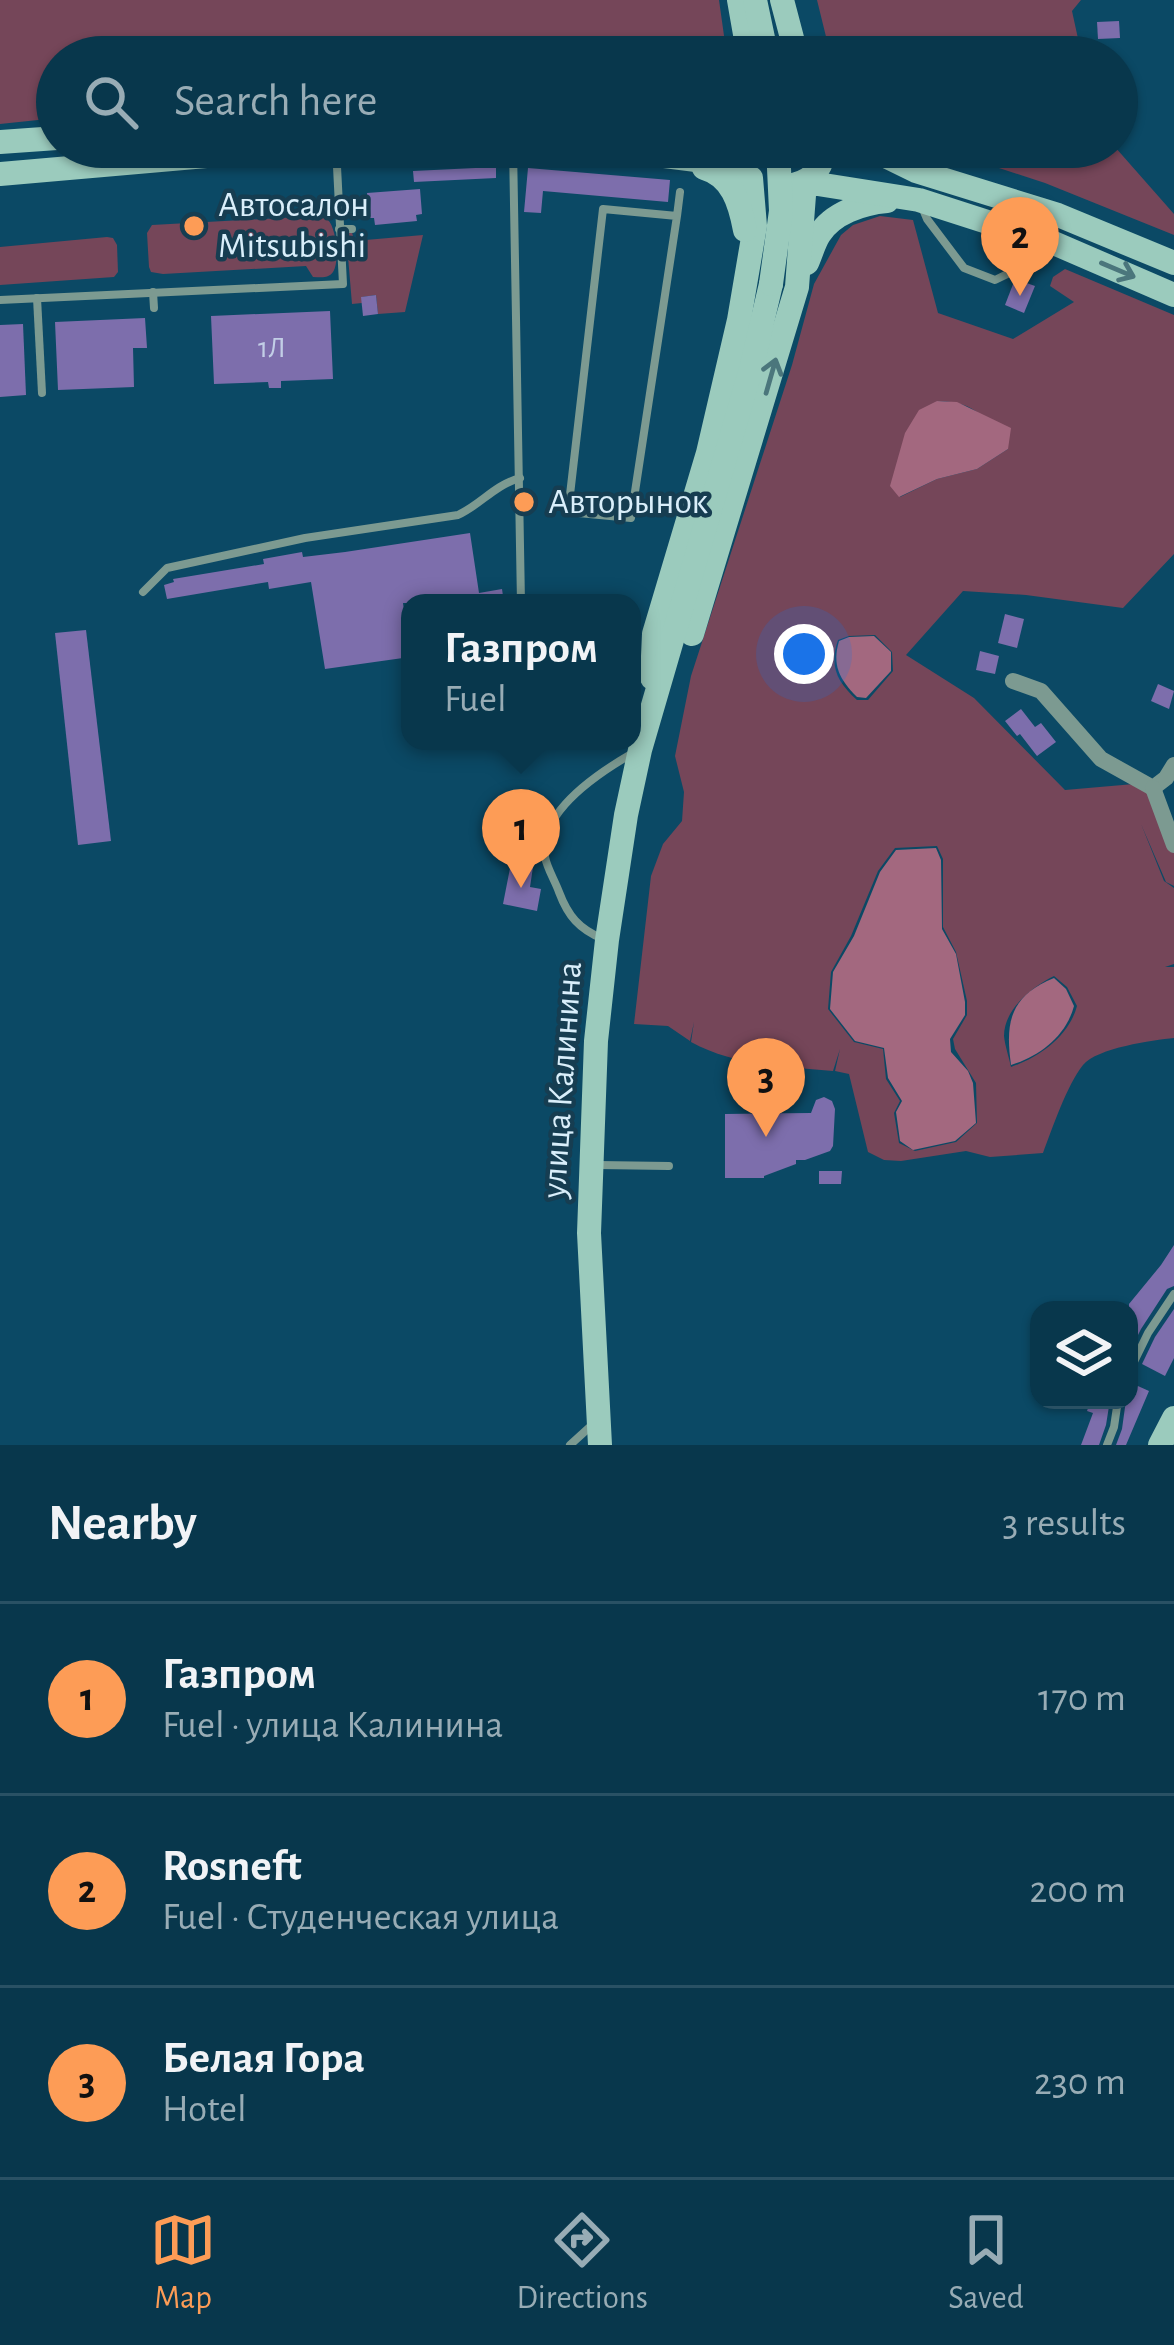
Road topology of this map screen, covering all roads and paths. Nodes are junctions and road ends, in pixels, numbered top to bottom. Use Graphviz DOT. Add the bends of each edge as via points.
graph roads {
  1 [pos="739,0"];
  2 [pos="755,0"];
  3 [pos="782,0"];
  4 [pos="745,36"];
  5 [pos="763,36"];
  6 [pos="791,36"];
  7 [pos="36,139"];
  8 [pos="0,142"];
  9 [pos="69,168"];
  10 [pos="338,168"];
  11 [pos="513,168"];
  12 [pos="702,168"];
  13 [pos="729,168"];
  14 [pos="744,168"];
  15 [pos="779,168"];
  16 [pos="820,168"];
  17 [pos="910,168"];
  18 [pos="0,174"];
  19 [pos="751,178"];
  20 [pos="805,182"];
  21 [pos="680,192"];
  22 [pos="920,200"];
  23 [pos="677,216"];
  24 [pos="339,229"];
  25 [pos="352,229"];
  26 [pos="1056,244"];
  27 [pos="1174,263"];
  28 [pos="784,286"];
  29 [pos="178,291"];
  30 [pos="153,292"];
  31 [pos="1174,295"];
  32 [pos="37,298"];
  33 [pos="0,300"];
  34 [pos="178,307"];
  35 [pos="154,308"];
  36 [pos="739,320"];
  37 [pos="42,393"];
  38 [pos="520,478"];
  39 [pos="143,592"];
  40 [pos="521,594"];
  41 [pos="1013,681"];
  42 [pos="649,724"];
  43 [pos="641,747"];
  44 [pos="640,750"];
  45 [pos="1174,765"];
  46 [pos="1153,788"];
  47 [pos="1174,845"];
  48 [pos="607,940"];
  49 [pos="590,1165"];
  50 [pos="669,1166"];
  51 [pos="1174,1294"];
  52 [pos="1138,1354"];
  53 [pos="1117,1409"];
  54 [pos="1174,1418"];
  55 [pos="599,1433"];
  56 [pos="570,1445"];
  57 [pos="1107,1445"];
  58 [pos="1160,1445"];
  1 -- 4 [label="main road"];
  2 -- 5 [label="main road"];
  3 -- 6 [label="main road"];
  7 -- 8 [label="main road"];
  9 -- 18 [label="main road"];
  10 -- 24 [label="lane"];
  11 -- 38 [label="lane"];
  12 -- 36 [label="main road" via="730,185 741,208"];
  13 -- 19 [label="main road"];
  14 -- 19 [label="main road"];
  15 -- 28 [label="main road, bridge"];
  16 -- 20 [label="main road"];
  17 -- 27 [label="main road"];
  19 -- 20 [label="main road"];
  19 -- 36 [label="main road" via="755,226"];
  20 -- 22 [label="main road"];
  20 -- 28 [label="main road"];
  21 -- 23 [label="lane"];
  22 -- 26 [label="main road"];
  22 -- 26 [label="lane" via="964,268 995,280"];
  22 -- 28 [label="main road" via="853,208 820,232"];
  23 -- 23 [label="lane" via="604,209 568,512 631,518"];
  24 -- 25 [label="lane"];
  24 -- 29 [label="lane" via="343,284"];
  26 -- 31 [label="main road, one-way"];
  28 -- 42 [label="main road" via="751,369"];
  29 -- 30 [label="lane"];
  29 -- 34 [label="lane"];
  30 -- 32 [label="lane"];
  30 -- 35 [label="lane"];
  32 -- 33 [label="lane"];
  32 -- 37 [label="lane"];
  36 -- 42 [label="main road" via="654,634"];
  38 -- 39 [label="lane" via="458,514 167,568"];
  38 -- 40 [label="lane"];
  41 -- 46 [label="street" via="1041,692 1102,759"];
  42 -- 43 [label="main road, улица Калинина"];
  44 -- 48 [label="main road, улица Калинина"];
  44 -- 48 [label="lane" via="592,777 550,824 544,855 567,913"];
  45 -- 46 [label="street"];
  46 -- 47 [label="street"];
  48 -- 49 [label="main road, улица Калинина"];
  49 -- 50 [label="lane"];
  49 -- 55 [label="main road, улица Калинина"];
  51 -- 52 [label="lane"];
  53 -- 57 [label="lane"];
  54 -- 58 [label="main road"];
  55 -- 56 [label="lane"];
}
